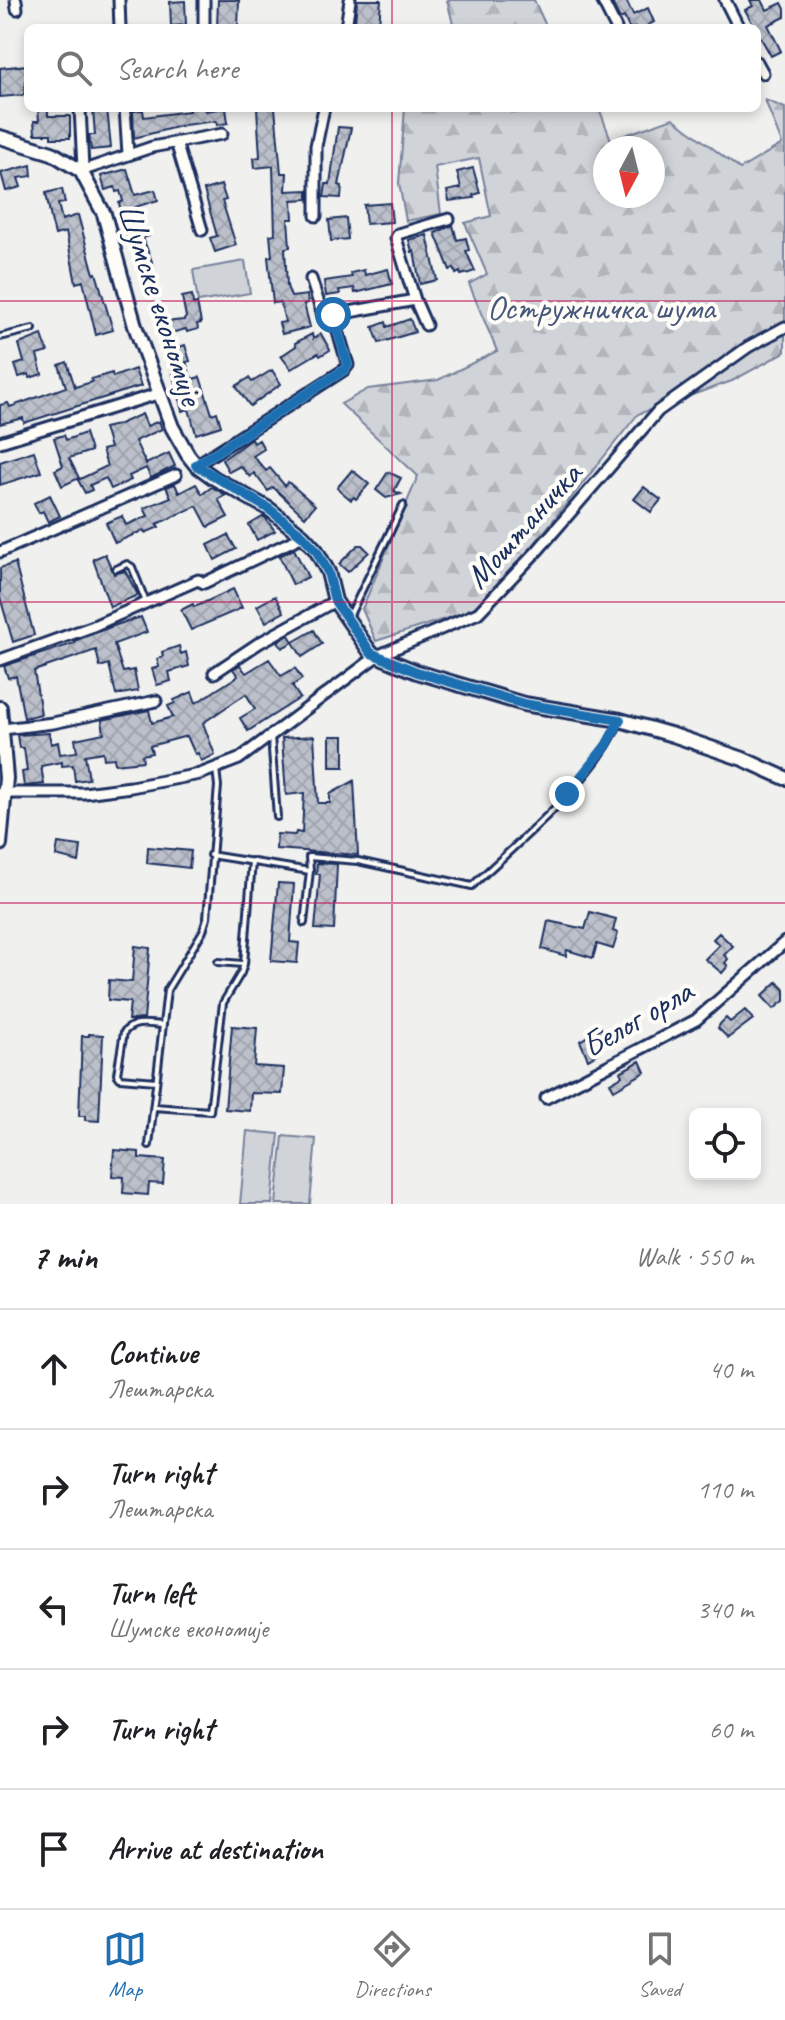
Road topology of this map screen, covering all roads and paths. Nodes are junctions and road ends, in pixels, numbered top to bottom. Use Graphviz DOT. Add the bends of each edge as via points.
graph roads {
  1 [pos="119,0"];
  2 [pos="204,0"];
  3 [pos="350,0"];
  4 [pos="602,0"];
  5 [pos="725,0"];
  6 [pos="120,24"];
  7 [pos="204,24"];
  8 [pos="347,24"];
  9 [pos="614,24"];
  10 [pos="737,24"];
  11 [pos="761,69"];
  12 [pos="763,73"];
  13 [pos="80,112"];
  14 [pos="125,112"];
  15 [pos="323,112"];
  16 [pos="222,134"];
  17 [pos="0,137"];
  18 [pos="176,142"];
  19 [pos="128,154"];
  20 [pos="82,170"];
  21 [pos="316,216"];
  22 [pos="449,219"];
  23 [pos="202,230"];
  24 [pos="311,279"];
  25 [pos="415,300"];
  26 [pos="333,315"];
  27 [pos="426,325"];
  28 [pos="785,327"];
  29 [pos="33,329"];
  30 [pos="0,337"];
  31 [pos="161,393"];
  32 [pos="0,442"];
  33 [pos="196,465"];
  34 [pos="176,475"];
  35 [pos="403,505"];
  36 [pos="303,536"];
  37 [pos="0,552"];
  38 [pos="116,569"];
  39 [pos="335,601"];
  40 [pos="146,602"];
  41 [pos="347,620"];
  42 [pos="377,656"];
  43 [pos="0,660"];
  44 [pos="214,673"];
  45 [pos="156,701"];
  46 [pos="0,708"];
  47 [pos="620,720"];
  48 [pos="3,729"];
  49 [pos="271,736"];
  50 [pos="216,769"];
  51 [pos="785,778"];
  52 [pos="3,793"];
  53 [pos="277,817"];
  54 [pos="0,844"];
  55 [pos="210,855"];
  56 [pos="252,861"];
  57 [pos="310,871"];
  58 [pos="304,923"];
  59 [pos="785,942"];
  60 [pos="218,962"];
  61 [pos="244,964"];
  62 [pos="162,1025"];
  63 [pos="156,1081"];
  64 [pos="546,1098"];
  65 [pos="154,1107"];
  66 [pos="149,1145"];
  1 -- 6 [label="street"];
  2 -- 7 [label="street"];
  3 -- 8 [label="street"];
  4 -- 9 [label="street"];
  5 -- 10 [label="street"];
  11 -- 12 [label="street"];
  13 -- 20 [label="street"];
  14 -- 19 [label="street"];
  15 -- 21 [label="street" via="316,146"];
  16 -- 18 [label="street"];
  17 -- 20 [label="street, Шумске економије" via="52,153"];
  18 -- 19 [label="street"];
  18 -- 23 [label="street"];
  19 -- 20 [label="street"];
  20 -- 31 [label="street, Шумске економије" via="104,214 135,326"];
  22 -- 25 [label="street" via="396,238"];
  24 -- 26 [label="street" via="322,313"];
  25 -- 26 [label="street"];
  25 -- 27 [label="street"];
  26 -- 33 [label="street" via="347,355 344,370"];
  28 -- 42 [label="street, Моштаничка" via="658,411 478,613"];
  29 -- 30 [label="lane"];
  31 -- 32 [label="street"];
  31 -- 33 [label="street, Шумске економије" via="172,427"];
  33 -- 36 [label="street, Шумске економије"];
  34 -- 37 [label="street"];
  35 -- 41 [label="lane"];
  36 -- 39 [label="street, Шумске економије" via="328,572"];
  36 -- 40 [label="street" via="204,583 198,580"];
  38 -- 40 [label="lane" via="132,567"];
  39 -- 41 [label="street, Шумске економије"];
  39 -- 44 [label="street"];
  40 -- 43 [label="street"];
  41 -- 42 [label="street, Шумске економије"];
  42 -- 47 [label="street, Шумске економије" via="524,704"];
  42 -- 49 [label="street, Моштаничка"];
  45 -- 48 [label="street"];
  46 -- 48 [label="street"];
  47 -- 51 [label="street, Шумске економије" via="713,747"];
  47 -- 57 [label="lane" via="567,794 472,886 358,861 309,857"];
  48 -- 52 [label="street"];
  49 -- 50 [label="street, Моштаничка"];
  49 -- 53 [label="lane"];
  50 -- 52 [label="street, Моштаничка" via="162,783 84,793"];
  50 -- 55 [label="lane"];
  52 -- 54 [label="street"];
  55 -- 56 [label="lane"];
  55 -- 62 [label="lane" via="207,918 167,990"];
  56 -- 57 [label="lane"];
  56 -- 61 [label="lane"];
  57 -- 58 [label="lane"];
  59 -- 64 [label="street, Белог орла" via="696,1020"];
  60 -- 61 [label="lane"];
  61 -- 65 [label="lane" via="223,1003 210,1111"];
  62 -- 63 [label="lane"];
  62 -- 63 [label="lane" via="136,1023 124,1032 117,1074"];
  63 -- 65 [label="lane"];
  65 -- 66 [label="lane"];
}
